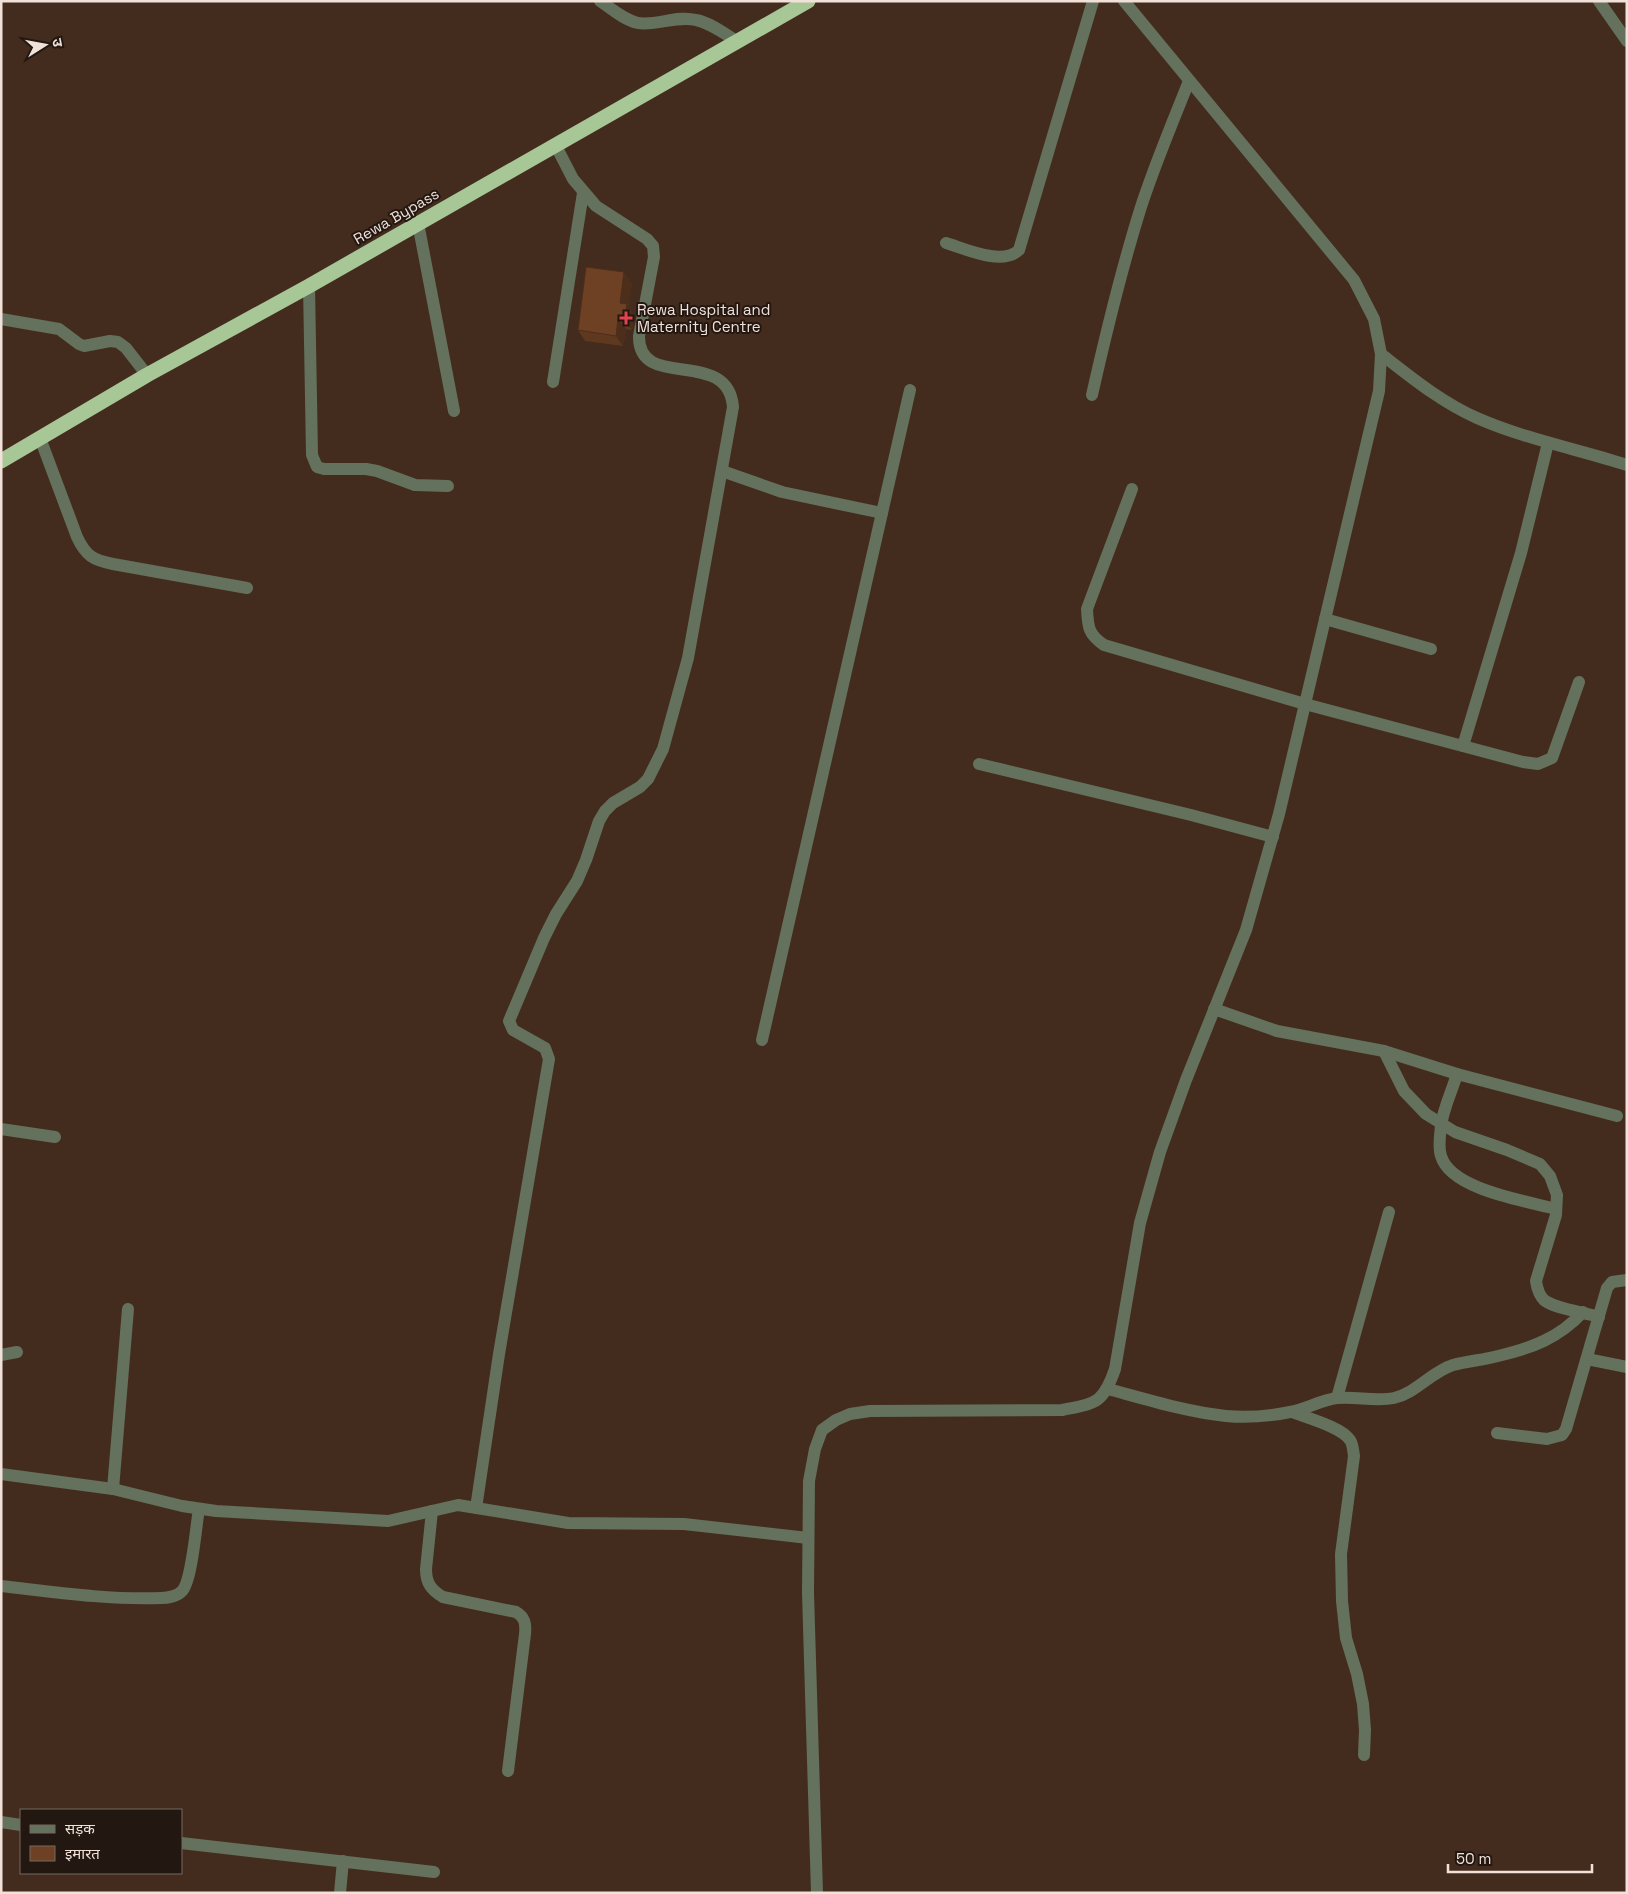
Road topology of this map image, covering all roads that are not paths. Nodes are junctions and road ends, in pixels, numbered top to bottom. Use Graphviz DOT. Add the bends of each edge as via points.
graph roads {
  1 [pos="600,1"];
  2 [pos="808,1"];
  3 [pos="1093,1"];
  4 [pos="1124,1"];
  5 [pos="1599,1"];
  6 [pos="1627,41"];
  7 [pos="738,42"];
  8 [pos="1189,81"];
  9 [pos="556,146"];
  10 [pos="584,193"];
  11 [pos="418,222"];
  12 [pos="946,243"];
  13 [pos="309,286"];
  14 [pos="1,319"];
  15 [pos="1381,354"];
  16 [pos="147,375"];
  17 [pos="553,382"];
  18 [pos="910,390"];
  19 [pos="1092,395"];
  20 [pos="454,411"];
  21 [pos="40,438"];
  22 [pos="1548,443"];
  23 [pos="1,460"];
  24 [pos="1627,466"];
  25 [pos="722,471"];
  26 [pos="448,486"];
  27 [pos="1132,489"];
  28 [pos="882,513"];
  29 [pos="247,588"];
  30 [pos="1325,619"];
  31 [pos="1431,650"];
  32 [pos="1579,682"];
  33 [pos="1305,704"];
  34 [pos="1462,746"];
  35 [pos="980,764"];
  36 [pos="1272,837"];
  37 [pos="1214,1009"];
  38 [pos="762,1040"];
  39 [pos="1384,1051"];
  40 [pos="1458,1074"];
  41 [pos="1618,1116"];
  42 [pos="1441,1123"];
  43 [pos="1,1129"];
  44 [pos="55,1137"];
  45 [pos="1556,1209"];
  46 [pos="1388,1212"];
  47 [pos="1627,1280"];
  48 [pos="128,1309"];
  49 [pos="1583,1312"];
  50 [pos="1599,1317"];
  51 [pos="17,1352"];
  52 [pos="1,1355"];
  53 [pos="1587,1359"];
  54 [pos="1627,1367"];
  55 [pos="1108,1390"];
  56 [pos="1337,1398"];
  57 [pos="1292,1412"];
  58 [pos="1497,1433"];
  59 [pos="1,1474"];
  60 [pos="114,1489"];
  61 [pos="476,1508"];
  62 [pos="199,1509"];
  63 [pos="432,1510"];
  64 [pos="808,1538"];
  65 [pos="1,1586"];
  66 [pos="1364,1755"];
  67 [pos="508,1771"];
  68 [pos="1,1822"];
  69 [pos="20,1824"];
  70 [pos="182,1843"];
  71 [pos="343,1861"];
  72 [pos="434,1872"];
  73 [pos="340,1893"];
  74 [pos="817,1893"];
  1 -- 7 [label="street" via="636,22 694,19"];
  2 -- 7 [label="highway, Rewa Bypass"];
  3 -- 12 [label="street" via="1019,250 1003,258"];
  4 -- 8 [label="street"];
  5 -- 6 [label="street"];
  7 -- 9 [label="highway, Rewa Bypass"];
  8 -- 15 [label="street" via="1354,280 1374,319"];
  8 -- 19 [label="street" via="1140,210"];
  9 -- 10 [label="street"];
  9 -- 11 [label="highway, Rewa Bypass"];
  10 -- 17 [label="street"];
  10 -- 25 [label="street" via="596,206 653,246 654,257 639,336 641,354 657,364 722,380 728,387 733,407"];
  11 -- 13 [label="highway, Rewa Bypass"];
  11 -- 20 [label="street"];
  13 -- 16 [label="highway, Rewa Bypass"];
  13 -- 26 [label="street" via="314,462 324,469 366,469 415,485"];
  14 -- 16 [label="street" via="59,329 84,346 118,342"];
  15 -- 22 [label="street" via="1437,397 1476,418"];
  15 -- 30 [label="street" via="1379,391"];
  16 -- 21 [label="highway, Rewa Bypass"];
  18 -- 28 [label="street"];
  21 -- 23 [label="highway, Rewa Bypass"];
  21 -- 29 [label="street" via="77,537 90,556 98,561"];
  22 -- 24 [label="street"];
  22 -- 34 [label="street" via="1521,553"];
  25 -- 28 [label="street" via="782,492"];
  25 -- 61 [label="street" via="688,658 663,749 648,779 605,810 586,860 544,938 509,1022 513,1030 545,1048 549,1059"];
  27 -- 33 [label="street" via="1087,609 1093,637 1104,645"];
  28 -- 38 [label="street"];
  30 -- 31 [label="street"];
  30 -- 33 [label="street"];
  32 -- 34 [label="street" via="1552,758 1538,764 1530,763"];
  33 -- 34 [label="street"];
  33 -- 36 [label="street"];
  35 -- 36 [label="street"];
  36 -- 37 [label="street" via="1246,930"];
  37 -- 39 [label="street" via="1278,1031"];
  37 -- 55 [label="street" via="1160,1152 1140,1223 1115,1369"];
  39 -- 40 [label="street"];
  39 -- 42 [label="street" via="1404,1091 1426,1114"];
  40 -- 41 [label="street"];
  40 -- 42 [label="street"];
  42 -- 45 [label="street" via="1455,1132 1540,1164 1550,1176 1557,1195"];
  42 -- 45 [label="street" via="1441,1158 1461,1180 1483,1190"];
  43 -- 44 [label="street"];
  45 -- 49 [label="street" via="1536,1281 1538,1292 1545,1300"];
  46 -- 56 [label="street"];
  47 -- 50 [label="street" via="1612,1282 1607,1288"];
  48 -- 60 [label="street"];
  49 -- 50 [label="street"];
  49 -- 56 [label="street" via="1570,1326 1531,1347 1439,1370 1399,1396 1385,1399"];
  50 -- 53 [label="street"];
  51 -- 52 [label="street"];
  53 -- 54 [label="street"];
  53 -- 58 [label="street" via="1562,1435 1547,1439"];
  55 -- 57 [label="street" via="1226,1416"];
  55 -- 64 [label="street" via="1087,1405 1062,1410 870,1411 836,1420 822,1430 815,1449 809,1481"];
  56 -- 57 [label="street"];
  57 -- 66 [label="street" via="1341,1431 1353,1445 1341,1554 1342,1601 1346,1638 1363,1704"];
  59 -- 60 [label="street"];
  60 -- 62 [label="street"];
  61 -- 63 [label="street" via="458,1506"];
  61 -- 64 [label="street" via="568,1523 684,1524"];
  62 -- 63 [label="street" via="372,1521 404,1518"];
  62 -- 65 [label="street" via="188,1580 175,1596 106,1596"];
  63 -- 67 [label="street" via="426,1578 433,1591 443,1597 516,1612 524,1620"];
  64 -- 74 [label="street"];
  68 -- 69 [label="street"];
  70 -- 71 [label="street"];
  71 -- 72 [label="street"];
  71 -- 73 [label="street"];
}
